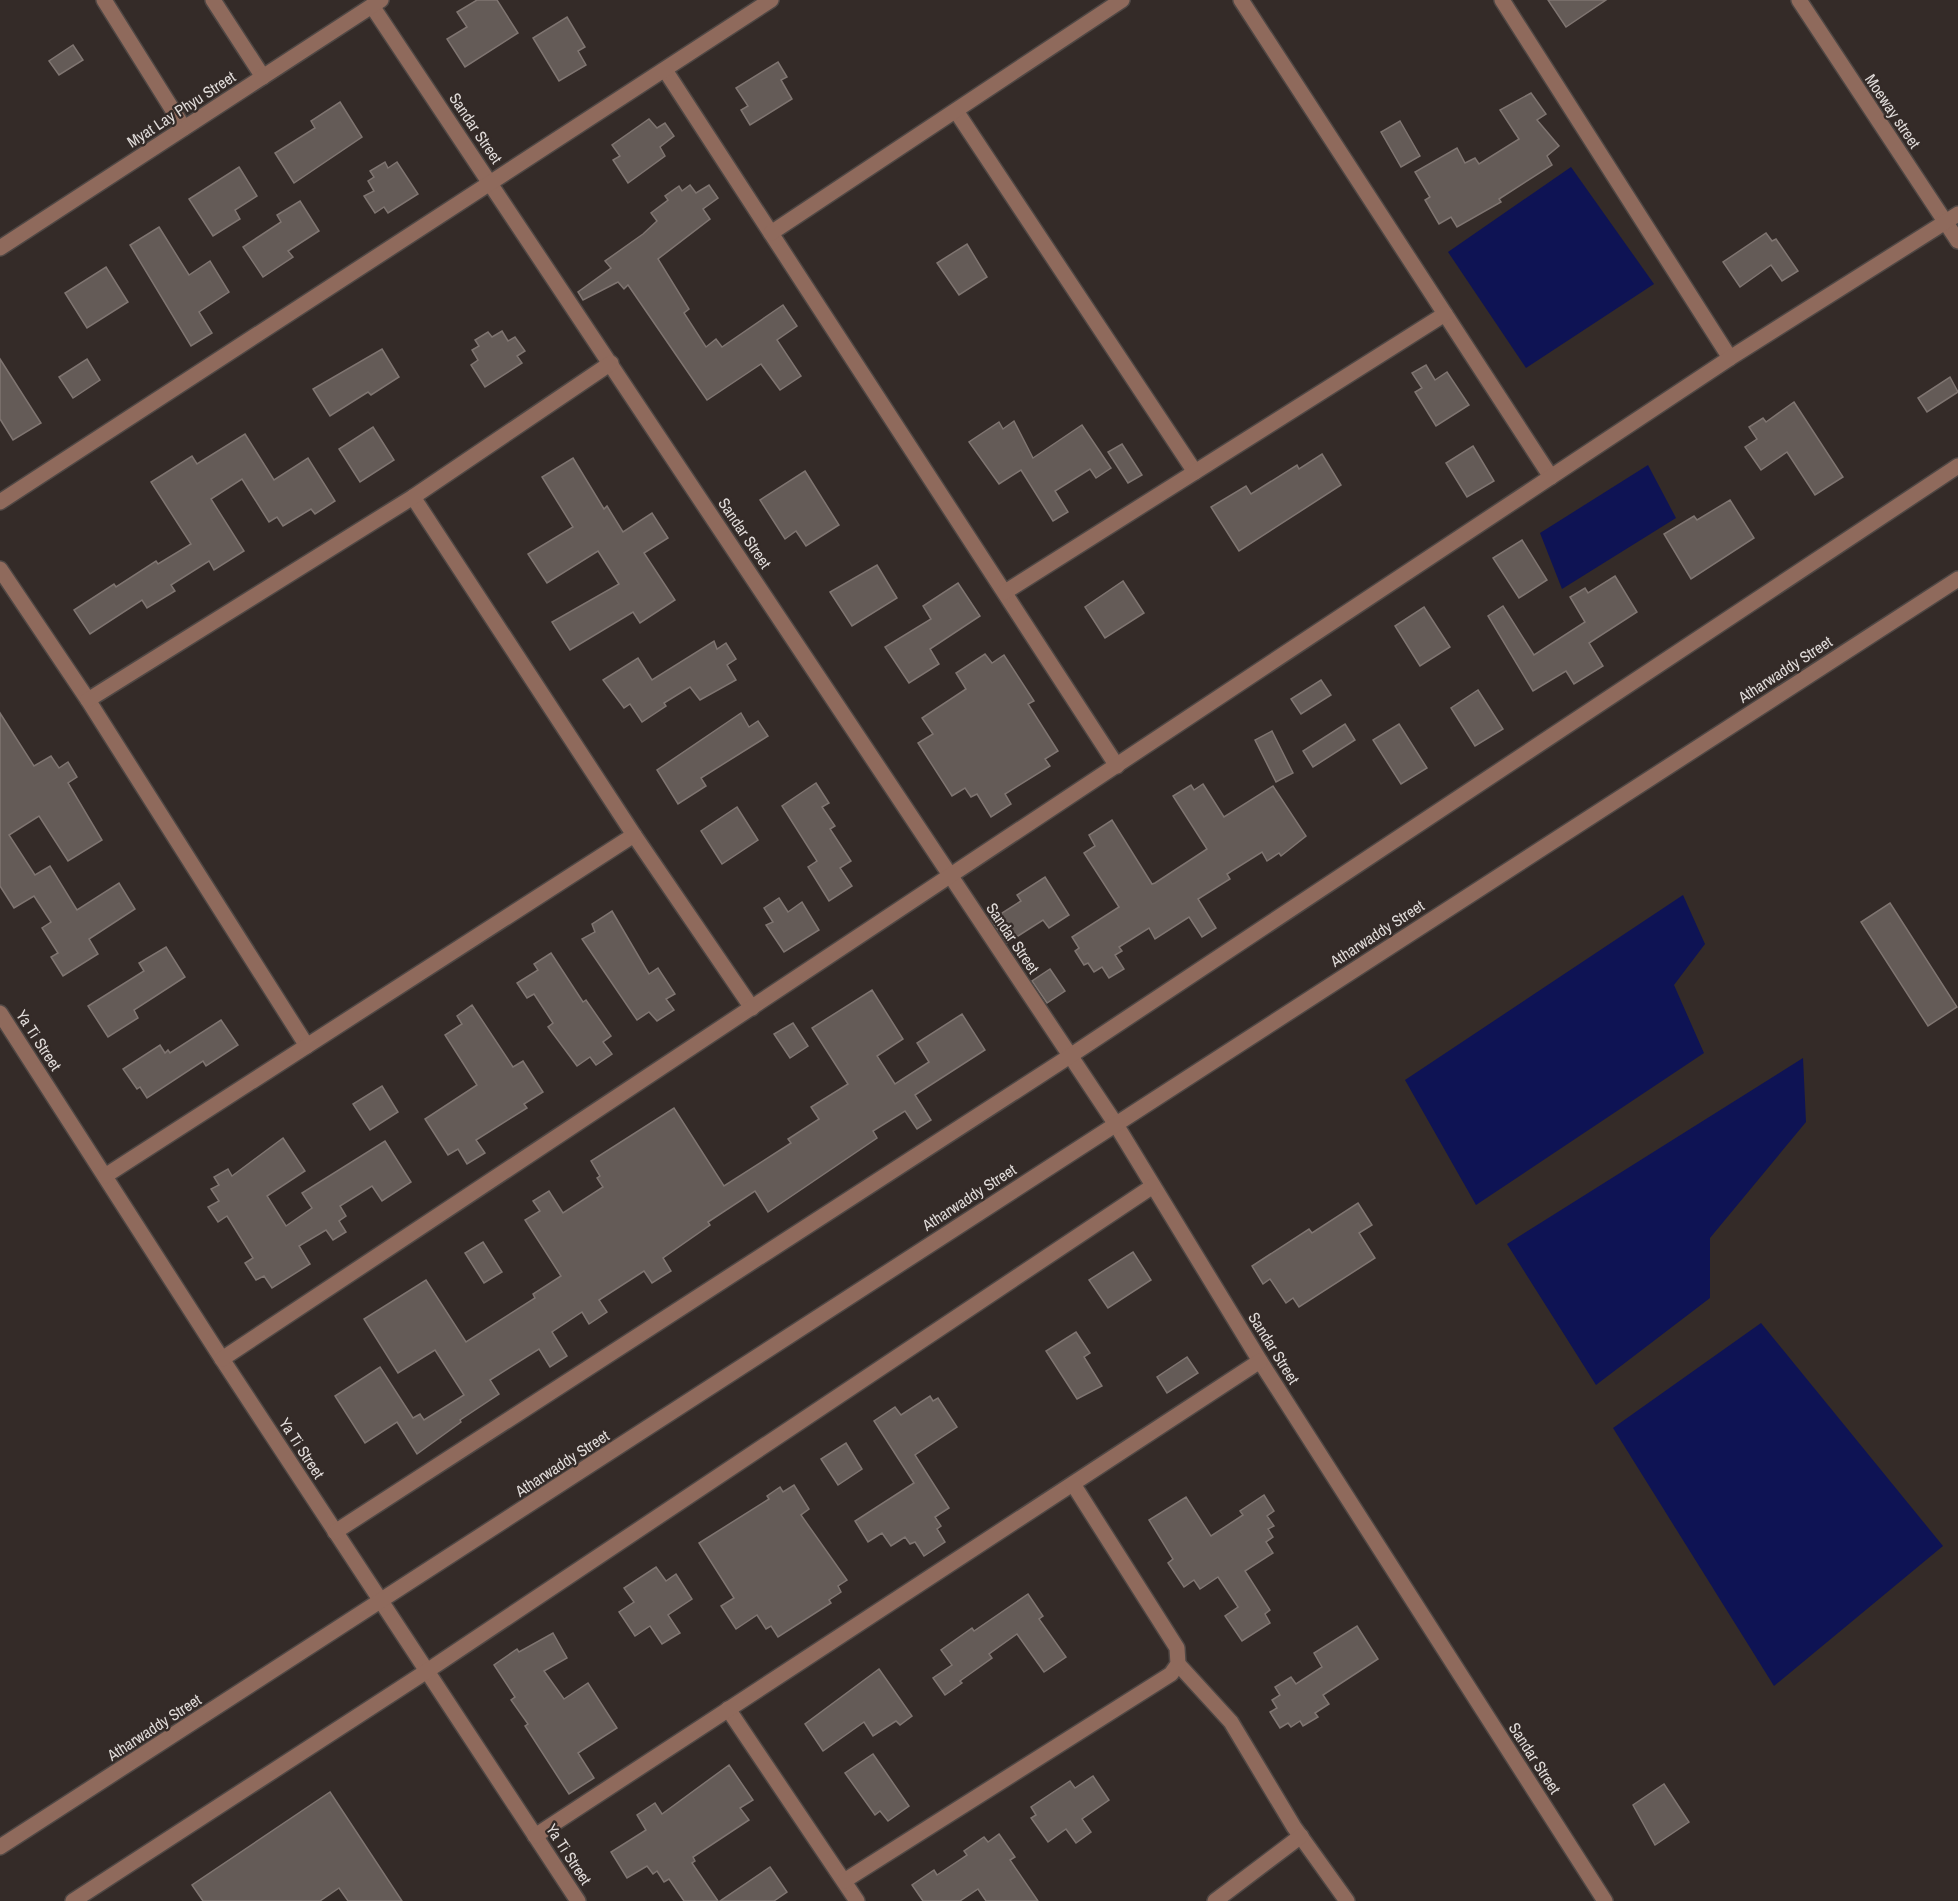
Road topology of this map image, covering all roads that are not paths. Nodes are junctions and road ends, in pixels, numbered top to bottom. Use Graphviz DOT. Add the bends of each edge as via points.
graph roads {
  1 [pos="104,0"];
  2 [pos="213,0"];
  3 [pos="771,0"];
  4 [pos="1122,0"];
  5 [pos="1241,0"];
  6 [pos="1502,0"];
  7 [pos="1799,0"];
  8 [pos="377,3"];
  9 [pos="665,70"];
  10 [pos="263,77"];
  11 [pos="956,111"];
  12 [pos="184,128"];
  13 [pos="491,183"];
  14 [pos="1952,218"];
  15 [pos="771,233"];
  16 [pos="1958,241"];
  17 [pos="0,248"];
  18 [pos="1444,314"];
  19 [pos="1730,358"];
  20 [pos="611,363"];
  21 [pos="1958,466"];
  22 [pos="1196,472"];
  23 [pos="1551,477"];
  24 [pos="412,497"];
  25 [pos="0,502"];
  26 [pos="0,569"];
  27 [pos="1958,579"];
  28 [pos="1005,592"];
  29 [pos="88,700"];
  30 [pos="1117,766"];
  31 [pos="634,835"];
  32 [pos="951,876"];
  33 [pos="752,1008"];
  34 [pos="0,1013"];
  35 [pos="307,1046"];
  36 [pos="1070,1056"];
  37 [pos="1115,1124"];
  38 [pos="105,1176"];
  39 [pos="1153,1186"];
  40 [pos="222,1359"];
  41 [pos="1260,1361"];
  42 [pos="1072,1484"];
  43 [pos="335,1532"];
  44 [pos="381,1602"];
  45 [pos="1178,1664"];
  46 [pos="427,1671"];
  47 [pos="728,1709"];
  48 [pos="535,1836"];
  49 [pos="1301,1836"];
  50 [pos="0,1847"];
  51 [pos="844,1881"];
  52 [pos="73,1901"];
  53 [pos="578,1901"];
  54 [pos="857,1901"];
  55 [pos="1215,1901"];
  56 [pos="1347,1901"];
  57 [pos="1605,1901"];
  1 -- 12 [label="street"];
  2 -- 10 [label="street"];
  3 -- 9 [label="street"];
  4 -- 11 [label="street"];
  5 -- 18 [label="street"];
  6 -- 19 [label="street"];
  7 -- 14 [label="street, Moeway street"];
  8 -- 10 [label="street, Myat Lay Phyu Street"];
  8 -- 13 [label="street, Sandar Street"];
  9 -- 13 [label="street"];
  9 -- 15 [label="street"];
  10 -- 12 [label="street, Myat Lay Phyu Street"];
  11 -- 15 [label="street"];
  11 -- 22 [label="street"];
  12 -- 17 [label="street, Myat Lay Phyu Street"];
  13 -- 20 [label="street, Sandar Street"];
  13 -- 25 [label="street"];
  14 -- 16 [label="street, Moeway street"];
  14 -- 19 [label="street"];
  15 -- 28 [label="street"];
  18 -- 22 [label="street"];
  18 -- 23 [label="street"];
  19 -- 23 [label="street"];
  20 -- 24 [label="street"];
  20 -- 32 [label="street, Sandar Street"];
  21 -- 36 [label="street"];
  22 -- 28 [label="street"];
  23 -- 30 [label="street"];
  24 -- 29 [label="street"];
  24 -- 31 [label="street"];
  26 -- 29 [label="street"];
  27 -- 37 [label="street, Atharwaddy Street"];
  28 -- 30 [label="street"];
  29 -- 35 [label="street"];
  30 -- 32 [label="street"];
  31 -- 33 [label="street"];
  31 -- 35 [label="street"];
  32 -- 33 [label="street"];
  32 -- 36 [label="street, Sandar Street"];
  33 -- 40 [label="street"];
  34 -- 38 [label="street, Ya Ti Street"];
  35 -- 38 [label="street"];
  36 -- 37 [label="street, Sandar Street"];
  36 -- 43 [label="street"];
  37 -- 39 [label="street, Sandar Street"];
  37 -- 44 [label="street, Atharwaddy Street"];
  38 -- 40 [label="street, Ya Ti Street"];
  39 -- 41 [label="street, Sandar Street"];
  39 -- 46 [label="street"];
  40 -- 43 [label="street, Ya Ti Street"];
  41 -- 42 [label="street"];
  41 -- 57 [label="street, Sandar Street"];
  42 -- 45 [label="street" via="1178,1648"];
  42 -- 47 [label="street"];
  43 -- 44 [label="street, Ya Ti Street"];
  44 -- 46 [label="street, Ya Ti Street"];
  44 -- 50 [label="street, Atharwaddy Street"];
  45 -- 49 [label="street" via="1232,1722"];
  45 -- 51 [label="street" via="1171,1674"];
  46 -- 48 [label="street, Ya Ti Street"];
  46 -- 52 [label="street"];
  47 -- 48 [label="street"];
  47 -- 51 [label="street"];
  48 -- 53 [label="street, Ya Ti Street"];
  49 -- 55 [label="street"];
  49 -- 56 [label="street"];
  51 -- 54 [label="street"];
}
